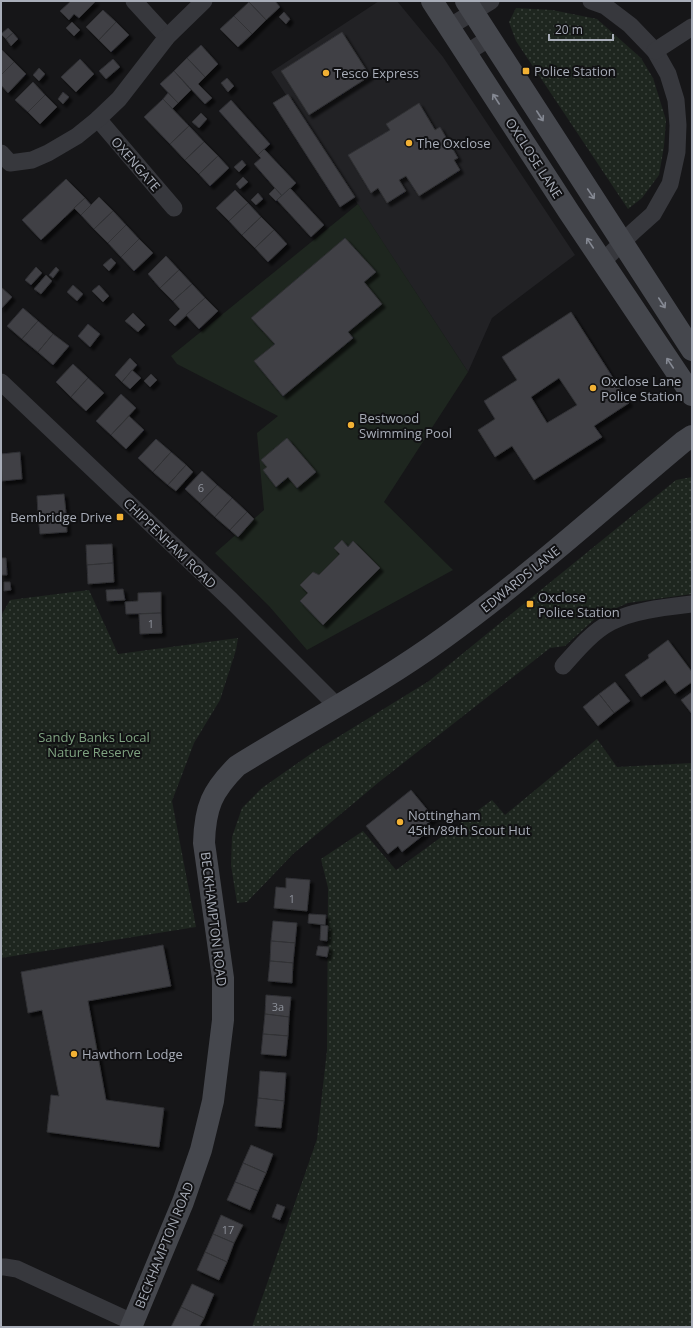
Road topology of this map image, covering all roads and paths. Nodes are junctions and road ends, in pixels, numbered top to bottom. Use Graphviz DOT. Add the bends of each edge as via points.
graph roads {
  1 [pos="134,1"];
  2 [pos="204,1"];
  3 [pos="424,1"];
  4 [pos="432,1"];
  5 [pos="591,1"];
  6 [pos="477,5"];
  7 [pos="449,27"];
  8 [pos="692,27"];
  9 [pos="167,37"];
  10 [pos="490,38"];
  11 [pos="655,52"];
  12 [pos="466,53"];
  13 [pos="98,119"];
  14 [pos="1,153"];
  15 [pos="174,208"];
  16 [pos="622,242"];
  17 [pos="602,262"];
  18 [pos="692,350"];
  19 [pos="1,382"];
  20 [pos="692,395"];
  21 [pos="692,436"];
  22 [pos="692,604"];
  23 [pos="563,666"];
  24 [pos="337,706"];
  25 [pos="1,1268"];
  26 [pos="131,1325"];
  1 -- 9 [label="street"];
  2 -- 9 [label="street"];
  3 -- 7 [label="street, OXCLOSE LANE"];
  4 -- 7 [label="street, OXCLOSE LANE"];
  5 -- 11 [label="street" via="605,6 630,25"];
  6 -- 7 [label="street"];
  6 -- 10 [label="street"];
  7 -- 12 [label="street, OXCLOSE LANE"];
  8 -- 11 [label="street"];
  9 -- 13 [label="street" via="118,99"];
  10 -- 12 [label="street"];
  10 -- 16 [label="street, one-way"];
  11 -- 16 [label="street" via="668,74 676,100 677,152 670,184 653,214"];
  17 -- 12 [label="street, OXCLOSE LANE, one-way"];
  13 -- 14 [label="street" via="77,136 32,160 10,163"];
  13 -- 15 [label="street, OXENGATE"];
  16 -- 17 [label="street"];
  16 -- 18 [label="street, one-way"];
  20 -- 17 [label="street, OXCLOSE LANE, one-way"];
  19 -- 24 [label="street, CHIPPENHAM ROAD" via="231,600"];
  21 -- 24 [label="street, EDWARDS LANE" via="515,584 393,673"];
  22 -- 23 [label="street" via="632,614 611,622 596,633"];
  24 -- 26 [label="street, BECKHAMPTON ROAD" via="237,766 223,780 208,808 204,843 223,978 223,1020 213,1101 201,1150 183,1202"];
  25 -- 26 [label="street" via="17,1269"];
}
